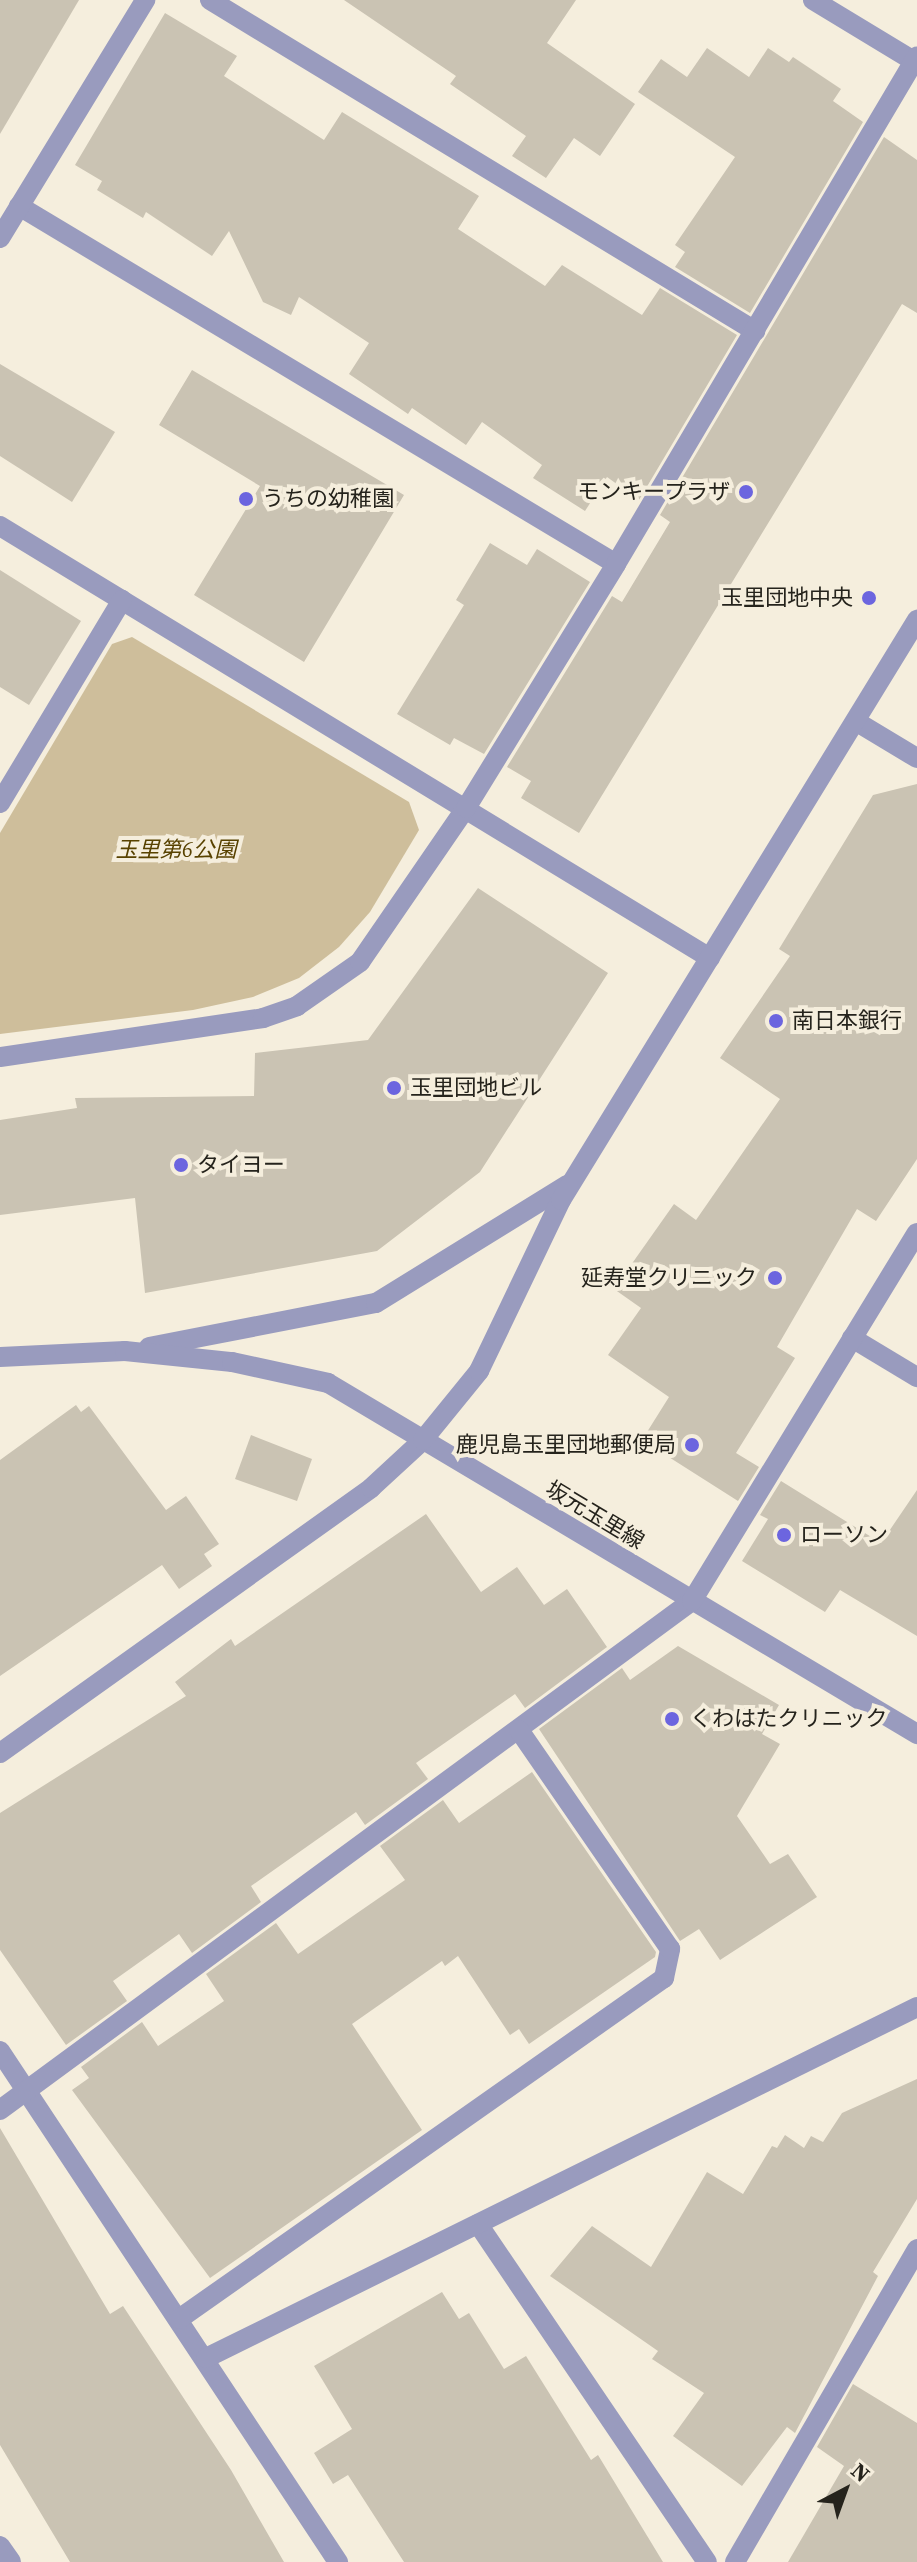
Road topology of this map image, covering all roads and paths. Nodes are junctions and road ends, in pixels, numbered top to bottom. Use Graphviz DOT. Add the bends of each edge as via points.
graph roads {
  1 [pos="145,0"];
  2 [pos="210,0"];
  3 [pos="813,0"];
  4 [pos="916,60"];
  5 [pos="19,206"];
  6 [pos="0,238"];
  7 [pos="755,331"];
  8 [pos="0,526"];
  9 [pos="616,564"];
  10 [pos="122,600"];
  11 [pos="917,620"];
  12 [pos="857,722"];
  13 [pos="917,758"];
  14 [pos="0,803"];
  15 [pos="466,808"];
  16 [pos="710,958"];
  17 [pos="0,1057"];
  18 [pos="571,1183"];
  19 [pos="917,1233"];
  20 [pos="852,1338"];
  21 [pos="125,1351"];
  22 [pos="0,1357"];
  23 [pos="917,1377"];
  24 [pos="423,1440"];
  25 [pos="692,1601"];
  26 [pos="519,1730"];
  27 [pos="917,1734"];
  28 [pos="0,1753"];
  29 [pos="917,2007"];
  30 [pos="0,2051"];
  31 [pos="28,2092"];
  32 [pos="0,2110"];
  33 [pos="478,2224"];
  34 [pos="917,2249"];
  35 [pos="179,2319"];
  36 [pos="206,2358"];
  37 [pos="0,2546"];
  38 [pos="11,2562"];
  39 [pos="338,2562"];
  40 [pos="707,2562"];
  41 [pos="735,2562"];
  1 -- 5 [label="street"];
  2 -- 7 [label="street"];
  3 -- 4 [label="street"];
  4 -- 7 [label="street"];
  5 -- 6 [label="street"];
  5 -- 9 [label="street"];
  7 -- 9 [label="street"];
  8 -- 10 [label="street"];
  9 -- 15 [label="street"];
  10 -- 14 [label="street"];
  10 -- 15 [label="street"];
  11 -- 12 [label="street"];
  12 -- 13 [label="street"];
  12 -- 16 [label="street"];
  15 -- 16 [label="street"];
  15 -- 17 [label="street" via="360,962 297,1006 263,1018"];
  16 -- 18 [label="street"];
  18 -- 21 [label="street" via="376,1303"];
  18 -- 24 [label="street" via="479,1371"];
  19 -- 20 [label="street"];
  20 -- 23 [label="street"];
  20 -- 25 [label="street"];
  21 -- 22 [label="street, 坂元玉里線"];
  21 -- 24 [label="street, 坂元玉里線" via="232,1362 328,1383"];
  24 -- 25 [label="street, 坂元玉里線"];
  24 -- 28 [label="street" via="371,1488"];
  25 -- 26 [label="street"];
  25 -- 27 [label="street, 坂元玉里線"];
  26 -- 31 [label="street"];
  26 -- 35 [label="street" via="670,1949 664,1978"];
  29 -- 33 [label="street"];
  30 -- 31 [label="street"];
  31 -- 32 [label="street"];
  31 -- 35 [label="street"];
  33 -- 36 [label="street"];
  33 -- 40 [label="street"];
  34 -- 41 [label="street"];
  35 -- 36 [label="street"];
  36 -- 39 [label="street"];
  37 -- 38 [label="street"];
}
